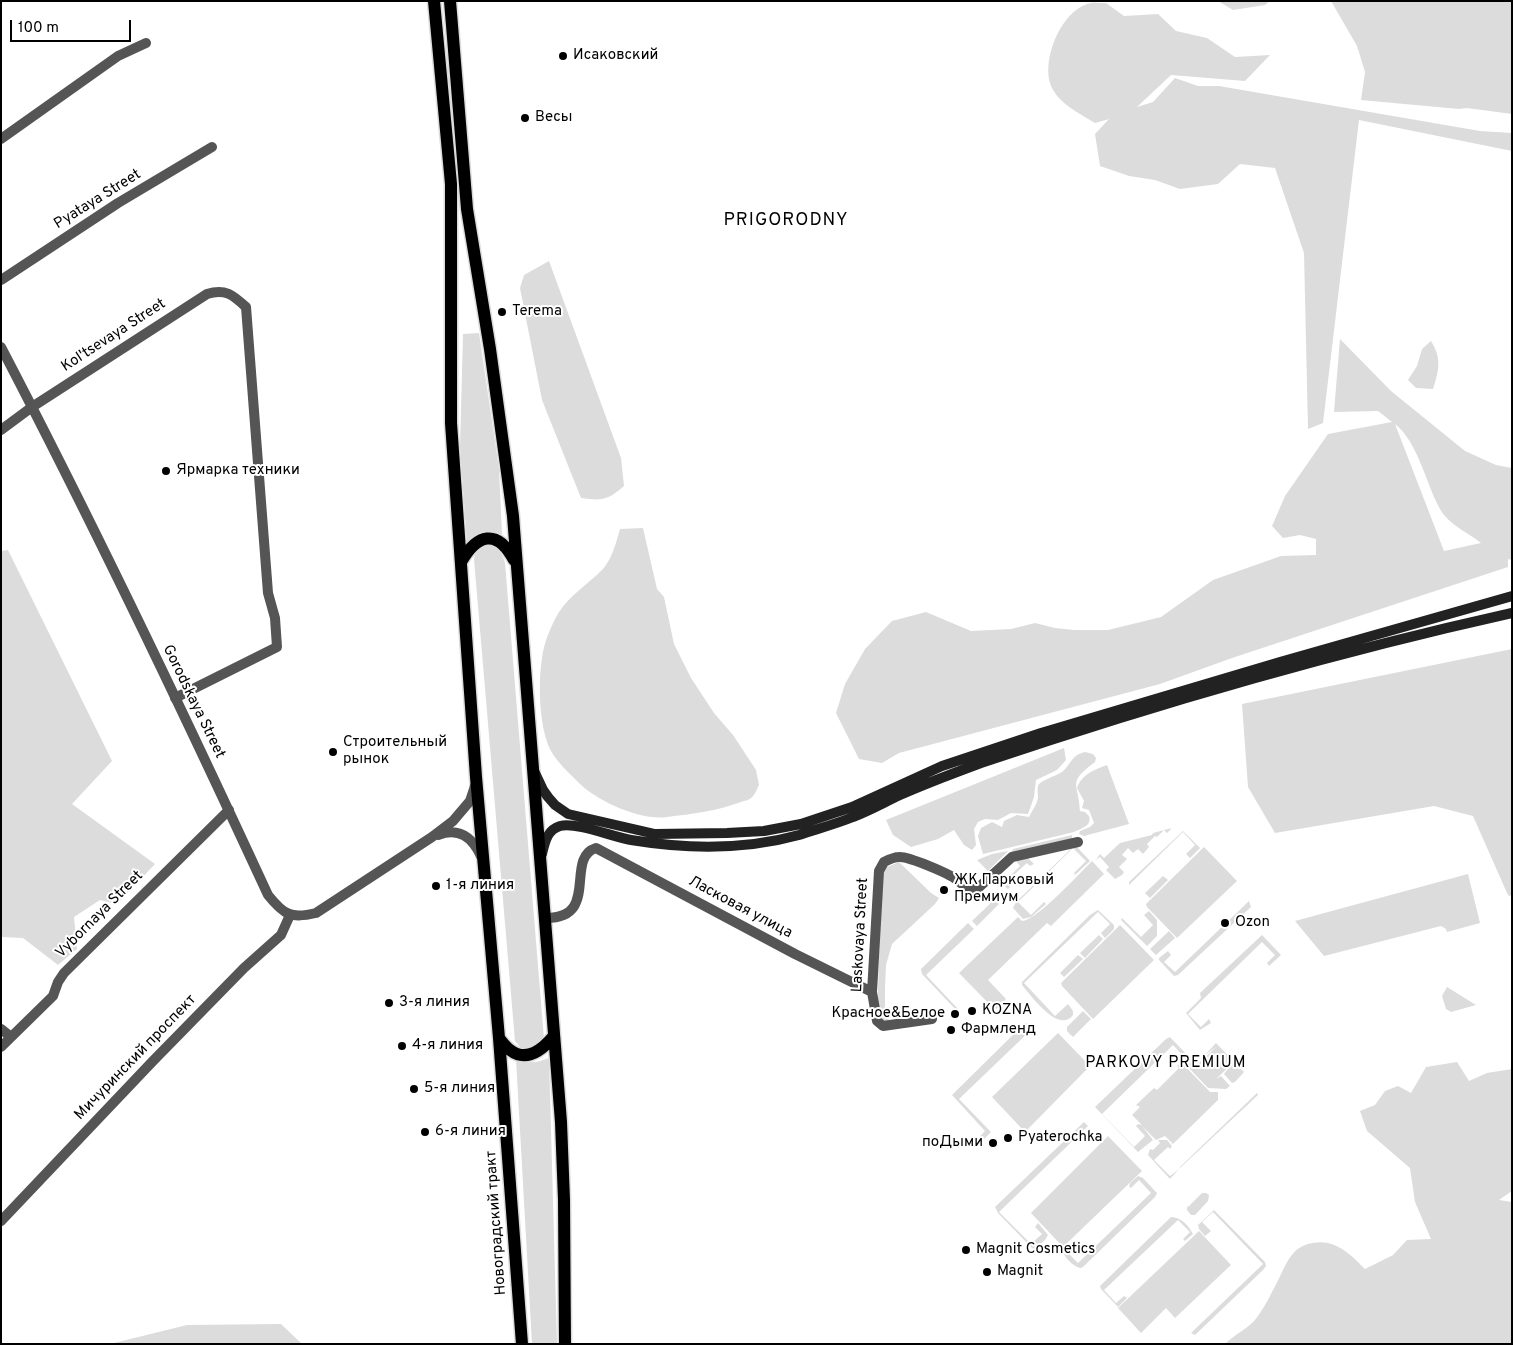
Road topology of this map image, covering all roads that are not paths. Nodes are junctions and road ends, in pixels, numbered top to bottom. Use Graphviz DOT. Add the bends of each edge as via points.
graph roads {
  1 [pos="434,1"];
  2 [pos="450,1"];
  3 [pos="146,43"];
  4 [pos="1,140"];
  5 [pos="212,147"];
  6 [pos="1,280"];
  7 [pos="1,347"];
  8 [pos="32,407"];
  9 [pos="1,430"];
  10 [pos="461,562"];
  11 [pos="517,564"];
  12 [pos="1512,596"];
  13 [pos="1512,612"];
  14 [pos="175,698"];
  15 [pos="533,767"];
  16 [pos="476,777"];
  17 [pos="228,810"];
  18 [pos="432,837"];
  19 [pos="1078,842"];
  20 [pos="541,858"];
  21 [pos="483,860"];
  22 [pos="290,915"];
  23 [pos="545,918"];
  24 [pos="872,992"];
  25 [pos="932,1019"];
  26 [pos="1,1028"];
  27 [pos="554,1036"];
  28 [pos="11,1037"];
  29 [pos="499,1038"];
  30 [pos="1,1047"];
  31 [pos="1,1221"];
  32 [pos="522,1344"];
  33 [pos="565,1344"];
  1 -- 10 [label="main road, Новоградский тракт" via="452,184 451,423"];
  2 -- 11 [label="main road" via="467,209 490,349"];
  3 -- 4 [label="street" via="118,56"];
  5 -- 6 [label="street, Pyataya Street" via="118,203"];
  7 -- 8 [label="street, Gorodskaya Street"];
  8 -- 9 [label="street, Kol'tsevaya Street"];
  8 -- 14 [label="street, Gorodskaya Street"];
  8 -- 14 [label="street, Kol'tsevaya Street" via="207,294 218,290 235,296 246,308 268,593 275,618 277,647"];
  10 -- 11 [label="main road" via="468,549 488,537 499,540"];
  10 -- 16 [label="main road, Новоградский тракт"];
  11 -- 15 [label="main road"];
  12 -- 15 [label="main road" via="1042,733 942,766 852,807 801,824 773,829 655,834 573,815 548,797"];
  13 -- 20 [label="main road" via="1280,670 1114,719 942,776 856,817 798,835 760,843 668,845 627,840 565,825 549,833"];
  14 -- 17 [label="street, Gorodskaya Street"];
  15 -- 20 [label="main road"];
  16 -- 18 [label="street" via="470,801"];
  16 -- 21 [label="main road, Новоградский тракт"];
  17 -- 22 [label="street, Gorodskaya Street" via="268,895 279,909"];
  17 -- 28 [label="street, Vybornaya Street" via="64,972 53,996"];
  18 -- 21 [label="street" via="446,832 467,836"];
  18 -- 22 [label="street" via="316,914"];
  19 -- 24 [label="street, Laskovaya Street" via="1012,857 977,889 970,890 931,866 900,856 884,862 879,871"];
  20 -- 23 [label="main road"];
  21 -- 29 [label="main road, Новоградский тракт"];
  22 -- 31 [label="street, Мичуринский проспект" via="281,936 244,968"];
  23 -- 24 [label="street, Ласковая улица" via="561,916 574,905 579,898 584,854 596,848 786,950"];
  23 -- 27 [label="main road"];
  24 -- 25 [label="street, Laskovaya Street" via="877,1021 883,1026"];
  26 -- 28 [label="street"];
  27 -- 29 [label="main road" via="535,1054 523,1055 510,1050"];
  27 -- 33 [label="main road" via="564,1200"];
  28 -- 30 [label="street, Vybornaya Street"];
  29 -- 32 [label="main road, Новоградский тракт"];
}
